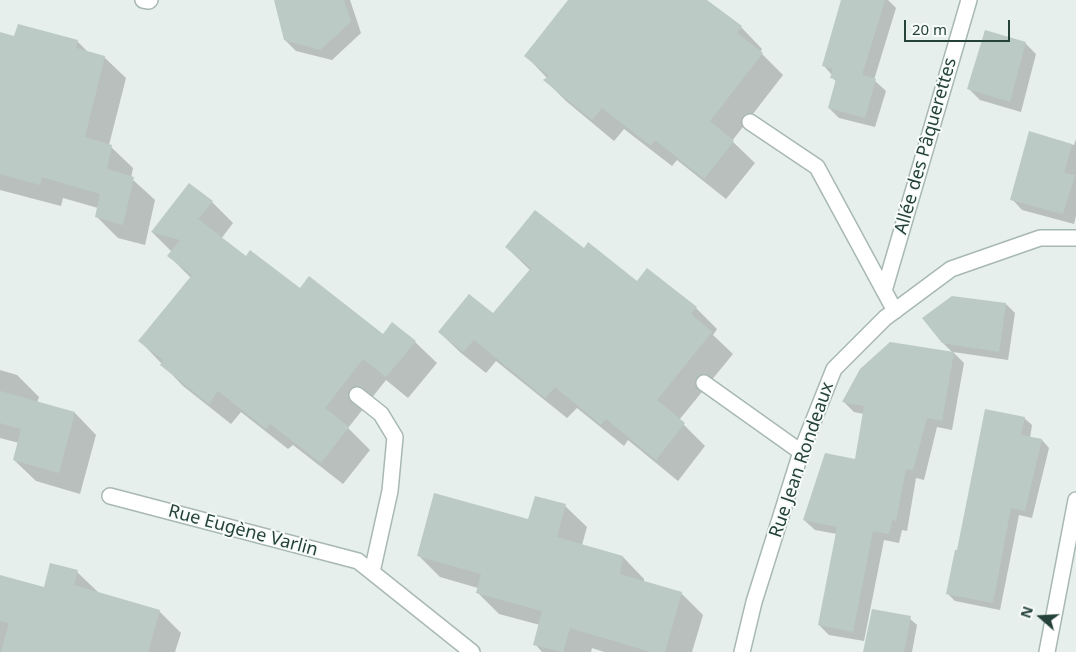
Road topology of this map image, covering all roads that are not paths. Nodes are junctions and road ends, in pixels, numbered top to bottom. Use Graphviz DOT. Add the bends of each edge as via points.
graph roads {
  1 [pos="143,0"];
  2 [pos="150,0"];
  3 [pos="969,0"];
  4 [pos="750,122"];
  5 [pos="1076,238"];
  6 [pos="884,291"];
  7 [pos="895,311"];
  8 [pos="704,383"];
  9 [pos="357,395"];
  10 [pos="801,452"];
  11 [pos="110,496"];
  12 [pos="1076,500"];
  13 [pos="372,572"];
  14 [pos="472,652"];
  15 [pos="742,652"];
  16 [pos="1047,652"];
  1 -- 2 [label="street"];
  3 -- 6 [label="street, Allée des Pâquerettes"];
  4 -- 6 [label="street" via="817,167"];
  5 -- 7 [label="street, Rue Jean Rondeaux" via="1040,238 951,269"];
  6 -- 7 [label="street"];
  7 -- 10 [label="street, Rue Jean Rondeaux" via="834,369"];
  8 -- 10 [label="street"];
  9 -- 13 [label="street" via="381,414 395,437 390,491"];
  10 -- 15 [label="street, Rue Jean Rondeaux" via="754,602"];
  11 -- 13 [label="street, Rue Eugène Varlin" via="358,562"];
  12 -- 16 [label="street"];
  13 -- 14 [label="street, Rue Eugène Varlin"];
}
